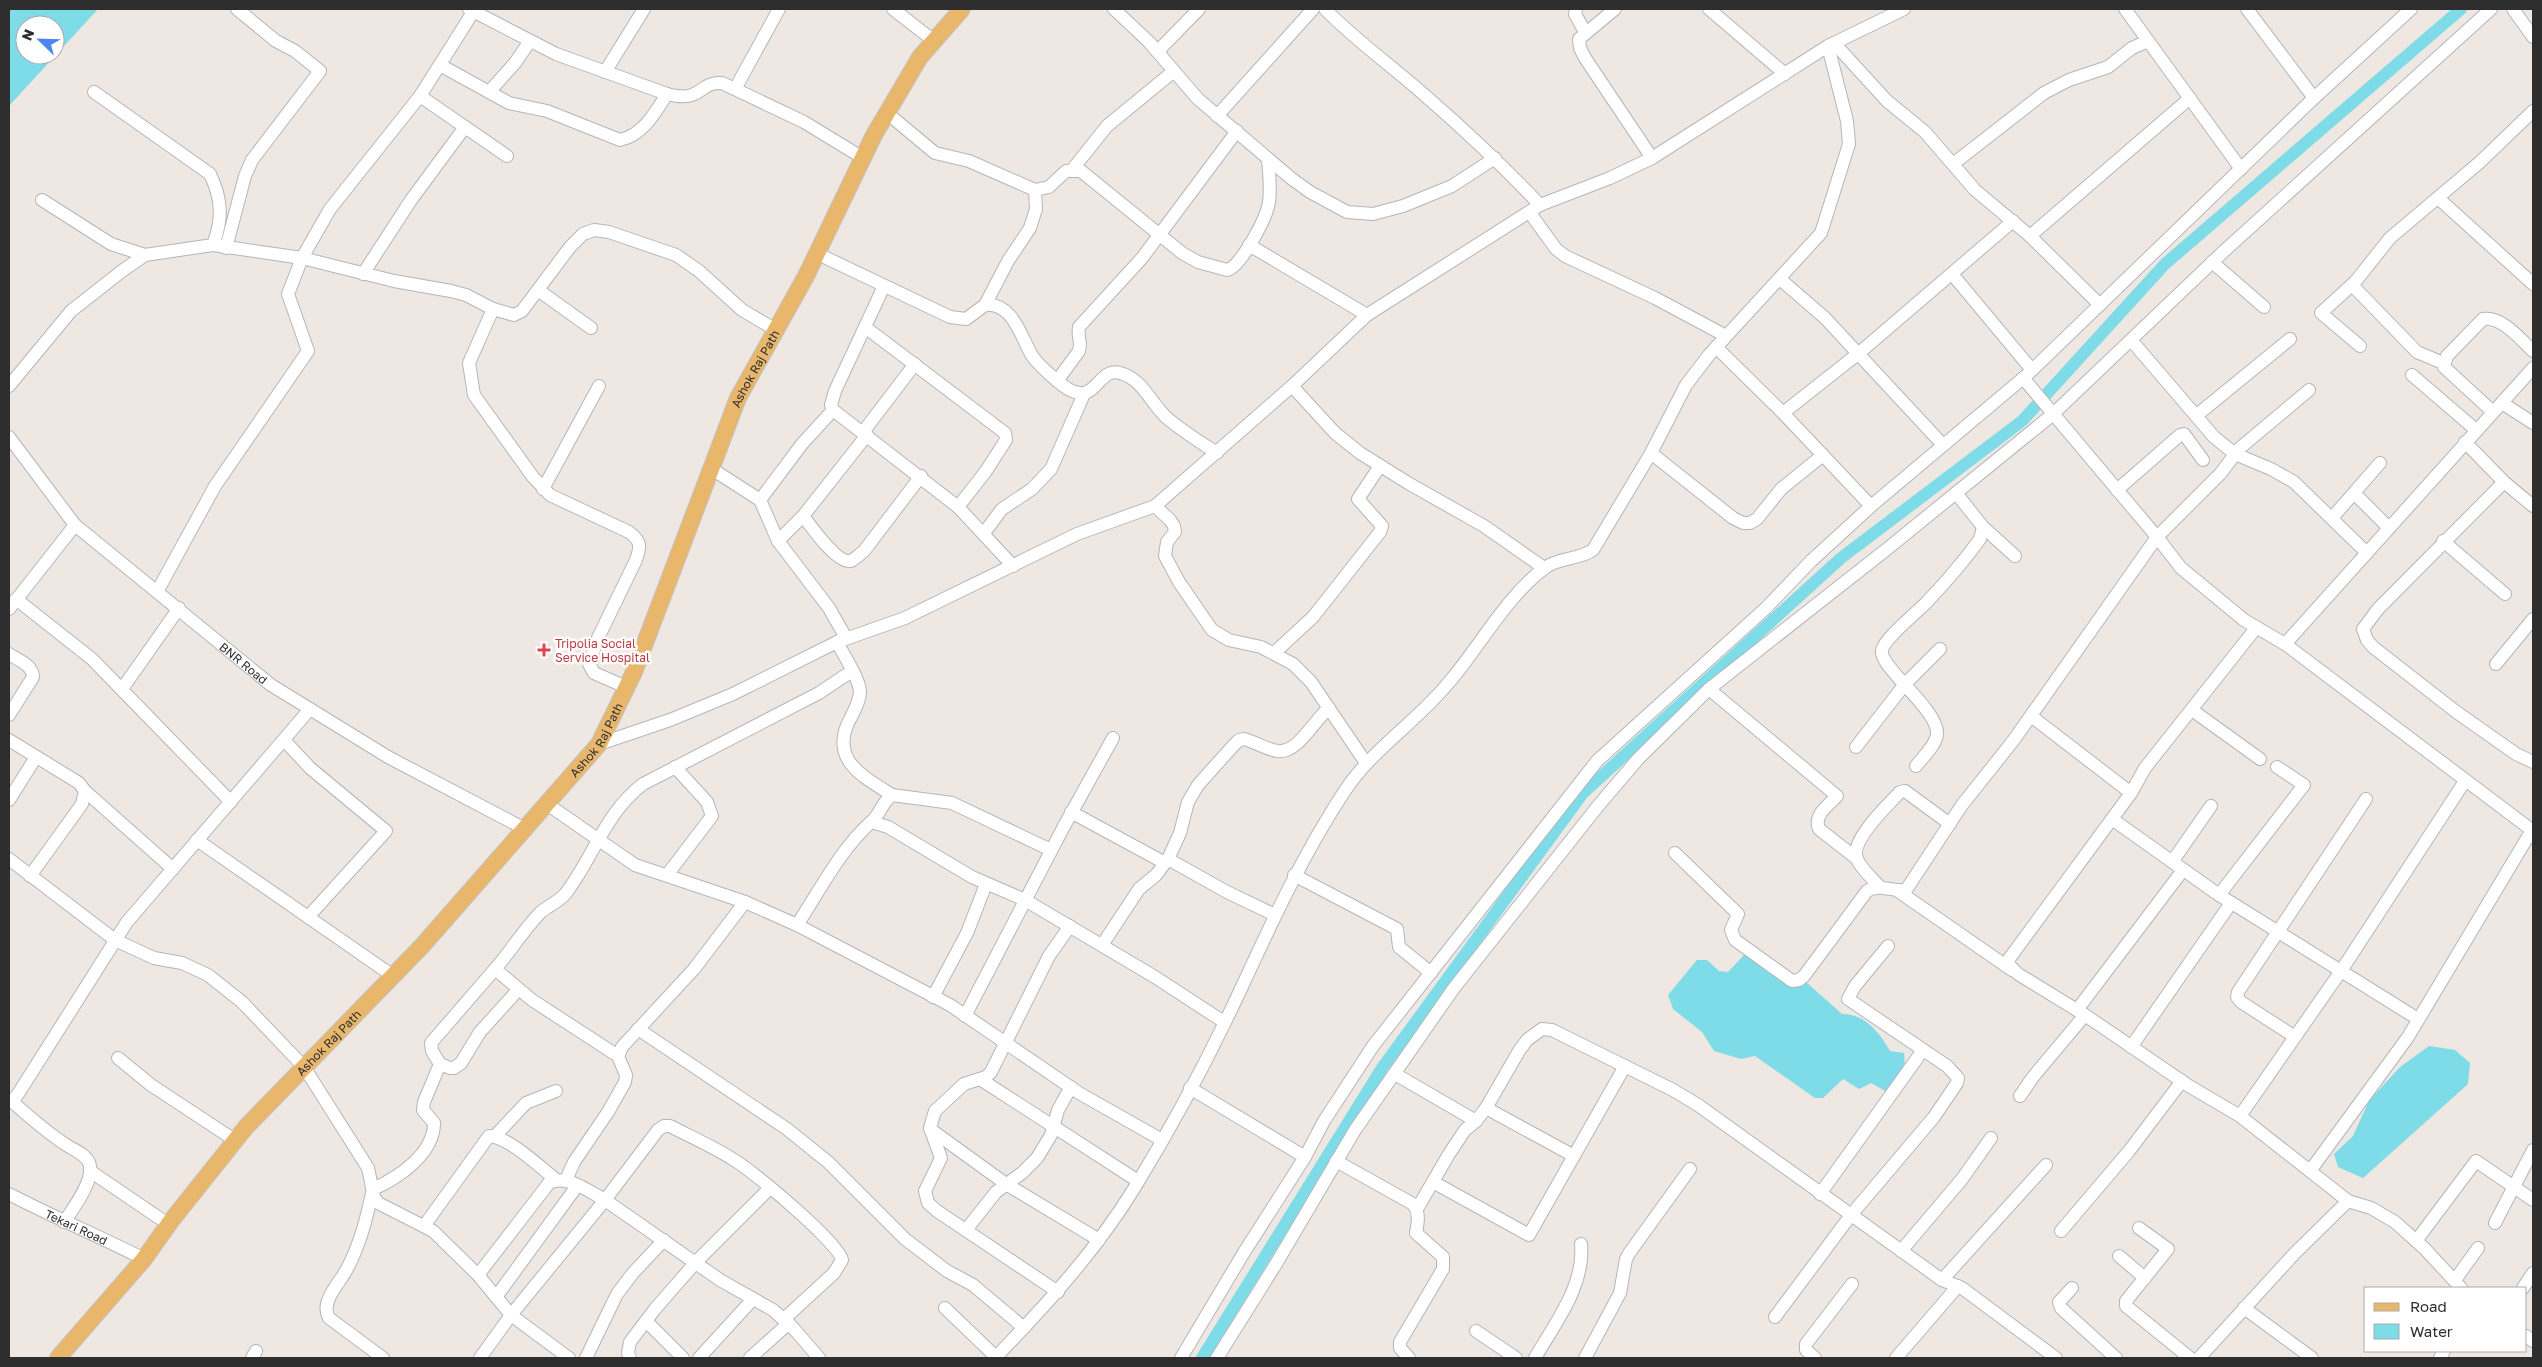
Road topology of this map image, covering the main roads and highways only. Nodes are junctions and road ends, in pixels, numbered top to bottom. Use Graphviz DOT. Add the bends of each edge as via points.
graph roads {
  1 [pos="962,9"];
  2 [pos="58,1358"];
  1 -- 2 [label="main road, Ashok Raj Path" via="920,57 887,113 738,398 626,687 599,744 393,976 236,1141 168,1224 144,1259"];
}
